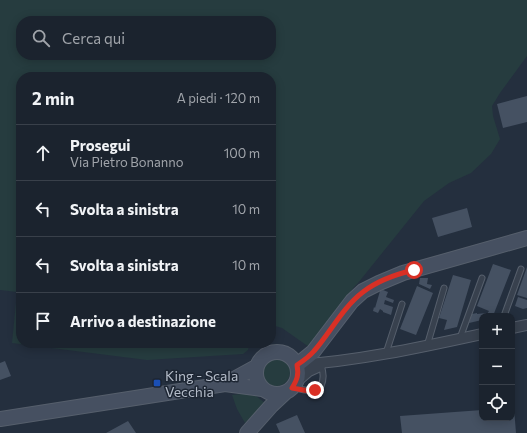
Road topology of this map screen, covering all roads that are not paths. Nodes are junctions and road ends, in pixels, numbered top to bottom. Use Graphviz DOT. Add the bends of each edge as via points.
graph roads {
  1 [pos="527,238"];
  2 [pos="521,269"];
  3 [pos="482,278"];
  4 [pos="444,288"];
  5 [pos="402,304"];
  6 [pos="505,313"];
  7 [pos="527,325"];
  8 [pos="515,327"];
  9 [pos="479,335"];
  10 [pos="460,339"];
  11 [pos="319,344"];
  12 [pos="427,346"];
  13 [pos="386,353"];
  14 [pos="361,357"];
  15 [pos="297,365"];
  16 [pos="323,365"];
  17 [pos="256,367"];
  18 [pos="225,384"];
  19 [pos="291,387"];
  20 [pos="262,389"];
  21 [pos="0,420"];
  22 [pos="247,433"];
  1 -- 11 [label="street" via="403,272 363,291 352,301"];
  2 -- 6 [label="lane"];
  3 -- 10 [label="lane"];
  4 -- 12 [label="lane"];
  5 -- 13 [label="lane"];
  7 -- 8 [label="street"];
  9 -- 10 [label="street"];
  10 -- 12 [label="street"];
  11 -- 14 [label="street" via="319,354 325,358"];
  11 -- 15 [label="street"];
  12 -- 13 [label="street"];
  13 -- 14 [label="street"];
  14 -- 16 [label="street"];
  15 -- 16 [label="street"];
  15 -- 17 [label="street" via="290,356 275,352 263,356"];
  15 -- 19 [label="street" via="299,375"];
  16 -- 19 [label="street" via="310,371"];
  16 -- 19 [label="lane" via="324,377 321,386 309,391"];
  17 -- 18 [label="street"];
  17 -- 20 [label="street" via="255,378"];
  18 -- 20 [label="street"];
  18 -- 21 [label="street"];
  19 -- 20 [label="street" via="277,394"];
  19 -- 22 [label="street" via="270,406"];
}
